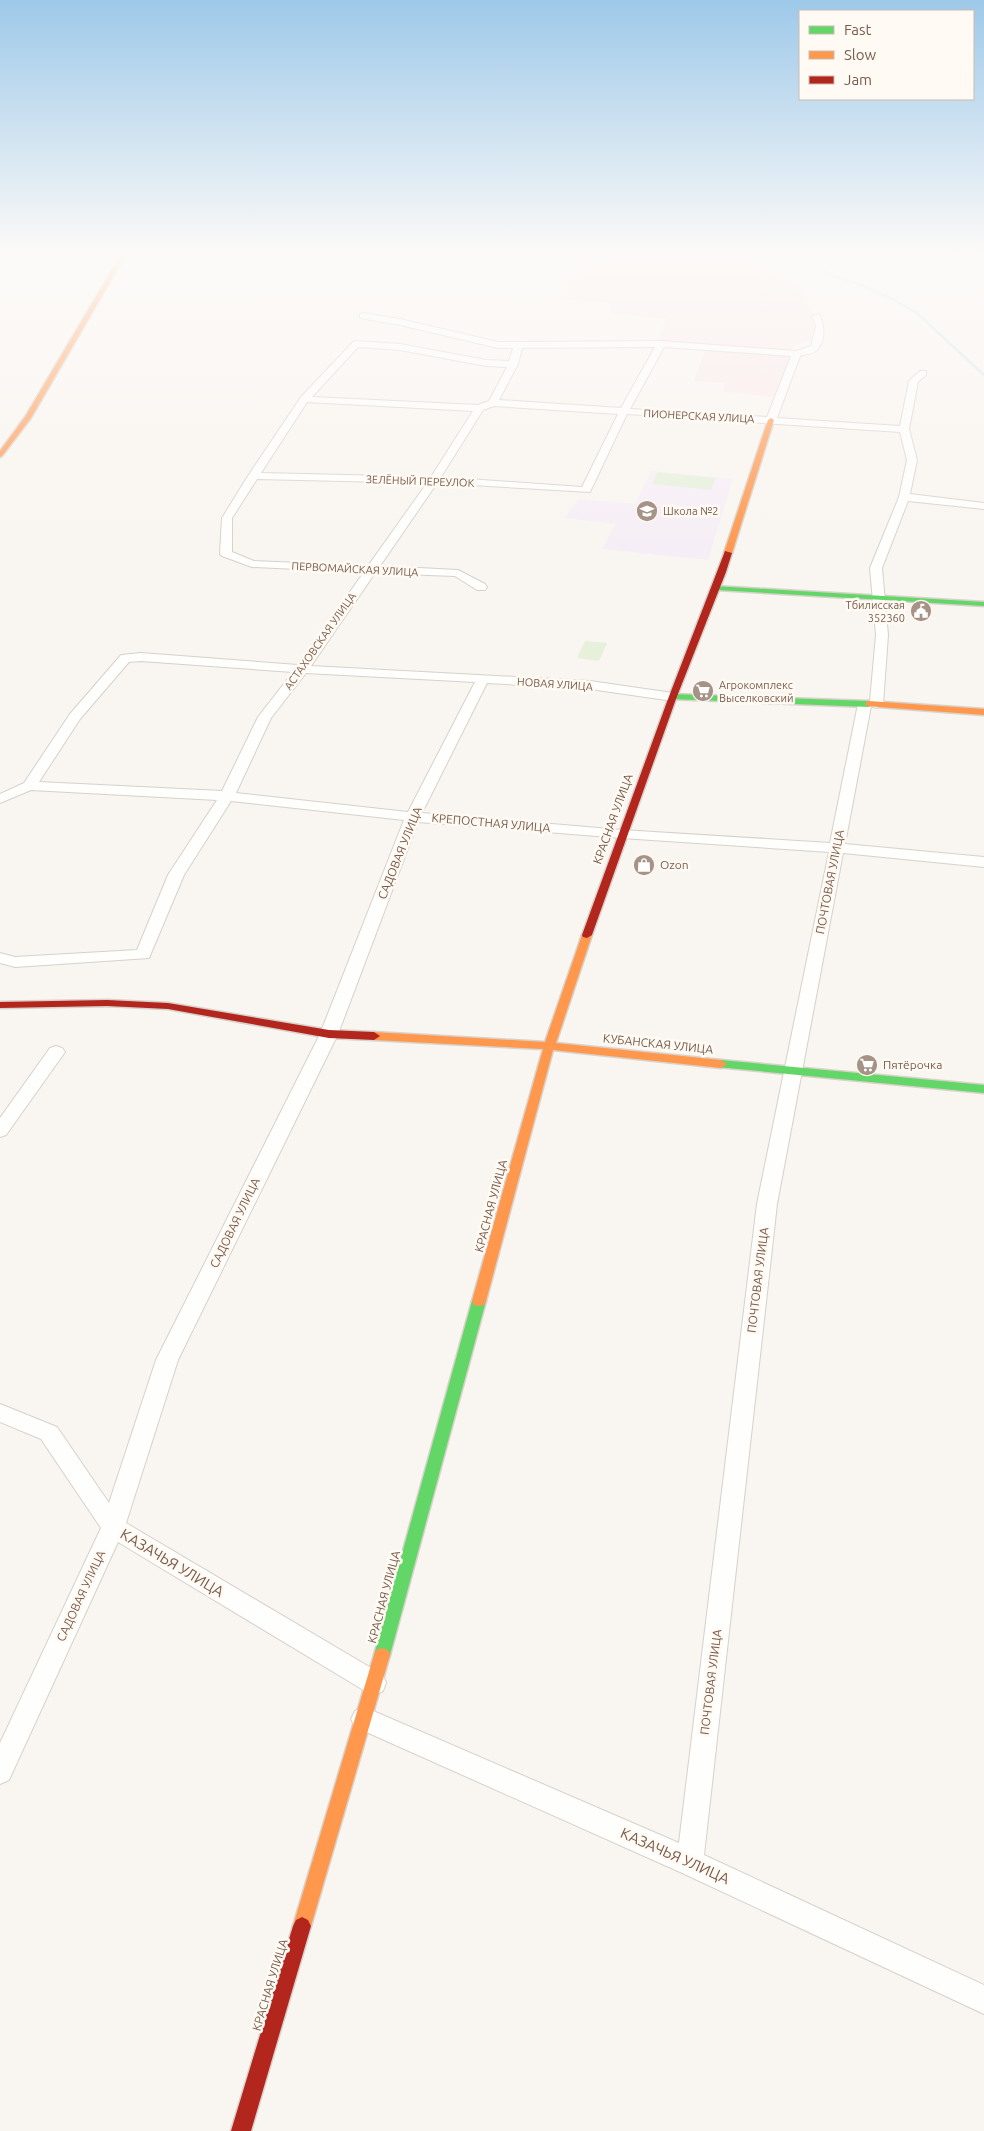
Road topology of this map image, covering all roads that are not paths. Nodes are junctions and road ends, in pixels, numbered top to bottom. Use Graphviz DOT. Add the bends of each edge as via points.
graph roads {
  1 [pos="68,350"];
  2 [pos="350,350"];
  3 [pos="419,350"];
  4 [pos="516,350"];
  5 [pos="657,350"];
  6 [pos="748,350"];
  7 [pos="811,350"];
  8 [pos="796,354"];
  9 [pos="512,364"];
  10 [pos="923,373"];
  11 [pos="304,398"];
  12 [pos="494,403"];
  13 [pos="479,408"];
  14 [pos="624,411"];
  15 [pos="772,420"];
  16 [pos="904,429"];
  17 [pos="6,441"];
  18 [pos="0,455"];
  19 [pos="253,476"];
  20 [pos="434,480"];
  21 [pos="904,497"];
  22 [pos="984,506"];
  23 [pos="370,570"];
  24 [pos="481,588"];
  25 [pos="717,588"];
  26 [pos="878,599"];
  27 [pos="984,604"];
  28 [pos="302,669"];
  29 [pos="483,679"];
  30 [pos="673,697"];
  31 [pos="871,704"];
  32 [pos="984,712"];
  33 [pos="29,786"];
  34 [pos="227,796"];
  35 [pos="0,799"];
  36 [pos="413,817"];
  37 [pos="622,834"];
  38 [pos="837,848"];
  39 [pos="984,862"];
  40 [pos="0,958"];
  41 [pos="0,1004"];
  42 [pos="329,1034"];
  43 [pos="548,1046"];
  44 [pos="56,1052"];
  45 [pos="792,1072"];
  46 [pos="984,1089"];
  47 [pos="0,1130"];
  48 [pos="0,1413"];
  49 [pos="113,1528"];
  50 [pos="374,1684"];
  51 [pos="364,1719"];
  52 [pos="0,1771"];
  53 [pos="690,1862"];
  54 [pos="984,2000"];
  55 [pos="241,2131"];
  1 -- 17 [label="street" via="28,418"];
  2 -- 11 [label="street"];
  3 -- 9 [label="street" via="486,363"];
  4 -- 9 [label="street"];
  5 -- 14 [label="street"];
  6 -- 8 [label="street"];
  7 -- 8 [label="street"];
  8 -- 15 [label="street, КРАСНАЯ УЛИЦА"];
  9 -- 12 [label="street"];
  10 -- 16 [label="street, ПОЧТОВАЯ УЛИЦА" via="914,381"];
  11 -- 13 [label="street"];
  11 -- 19 [label="street"];
  12 -- 13 [label="street"];
  12 -- 14 [label="street, ПИОНЕРСКАЯ УЛИЦА"];
  13 -- 20 [label="street, АСТАХОВСКАЯ УЛИЦА"];
  14 -- 15 [label="street, ПИОНЕРСКАЯ УЛИЦА"];
  14 -- 20 [label="street, ЗЕЛЁНЫЙ ПЕРЕУЛОК" via="586,490"];
  15 -- 16 [label="street, ПИОНЕРСКАЯ УЛИЦА"];
  15 -- 25 [label="street, КРАСНАЯ УЛИЦА"];
  16 -- 21 [label="street, ПОЧТОВАЯ УЛИЦА" via="912,460"];
  17 -- 18 [label="street"];
  19 -- 20 [label="street, ЗЕЛЁНЫЙ ПЕРЕУЛОК"];
  19 -- 23 [label="street, ПЕРВОМАЙСКАЯ УЛИЦА" via="227,518 226,554 252,564"];
  20 -- 23 [label="street, АСТАХОВСКАЯ УЛИЦА"];
  21 -- 22 [label="street"];
  21 -- 26 [label="street, ПОЧТОВАЯ УЛИЦА" via="876,568"];
  23 -- 24 [label="street, ПЕРВОМАЙСКАЯ УЛИЦА" via="458,573"];
  23 -- 28 [label="street, АСТАХОВСКАЯ УЛИЦА"];
  25 -- 26 [label="street"];
  25 -- 30 [label="street, КРАСНАЯ УЛИЦА"];
  26 -- 27 [label="street"];
  26 -- 31 [label="street, ПОЧТОВАЯ УЛИЦА" via="882,635"];
  28 -- 29 [label="street, НОВАЯ УЛИЦА"];
  28 -- 33 [label="street, НОВАЯ УЛИЦА" via="125,658 75,718"];
  28 -- 34 [label="street, АСТАХОВСКАЯ УЛИЦА" via="265,717"];
  29 -- 30 [label="street, НОВАЯ УЛИЦА" via="590,686"];
  29 -- 36 [label="street, САДОВАЯ УЛИЦА"];
  30 -- 31 [label="street, НОВАЯ УЛИЦА"];
  30 -- 37 [label="street, КРАСНАЯ УЛИЦА"];
  31 -- 32 [label="street, НОВАЯ УЛИЦА"];
  31 -- 38 [label="street, ПОЧТОВАЯ УЛИЦА"];
  33 -- 34 [label="street, КРЕПОСТНАЯ УЛИЦА"];
  33 -- 35 [label="street, КРЕПОСТНАЯ УЛИЦА"];
  34 -- 36 [label="street, КРЕПОСТНАЯ УЛИЦА"];
  34 -- 40 [label="street, АСТАХОВСКАЯ УЛИЦА" via="176,875 143,955 15,962"];
  36 -- 37 [label="street, КРЕПОСТНАЯ УЛИЦА"];
  36 -- 42 [label="street, САДОВАЯ УЛИЦА"];
  37 -- 38 [label="street, КРЕПОСТНАЯ УЛИЦА"];
  37 -- 43 [label="street, КРАСНАЯ УЛИЦА"];
  38 -- 39 [label="street, КРЕПОСТНАЯ УЛИЦА"];
  38 -- 45 [label="street, ПОЧТОВАЯ УЛИЦА"];
  41 -- 42 [label="street, КУБАНСКАЯ УЛИЦА" via="168,1006"];
  42 -- 43 [label="street, КУБАНСКАЯ УЛИЦА"];
  42 -- 49 [label="street, САДОВАЯ УЛИЦА" via="167,1360"];
  43 -- 45 [label="street, КУБАНСКАЯ УЛИЦА"];
  43 -- 50 [label="street, КРАСНАЯ УЛИЦА"];
  44 -- 47 [label="street"];
  45 -- 46 [label="street, КУБАНСКАЯ УЛИЦА"];
  45 -- 53 [label="street, ПОЧТОВАЯ УЛИЦА" via="767,1204"];
  48 -- 49 [label="street, КАЗАЧЬЯ УЛИЦА" via="49,1433"];
  49 -- 50 [label="street, КАЗАЧЬЯ УЛИЦА"];
  49 -- 52 [label="street, САДОВАЯ УЛИЦА"];
  50 -- 51 [label="street, КРАСНАЯ УЛИЦА"];
  51 -- 53 [label="street, КАЗАЧЬЯ УЛИЦА"];
  51 -- 55 [label="street, КРАСНАЯ УЛИЦА"];
  53 -- 54 [label="street, КАЗАЧЬЯ УЛИЦА"];
}
